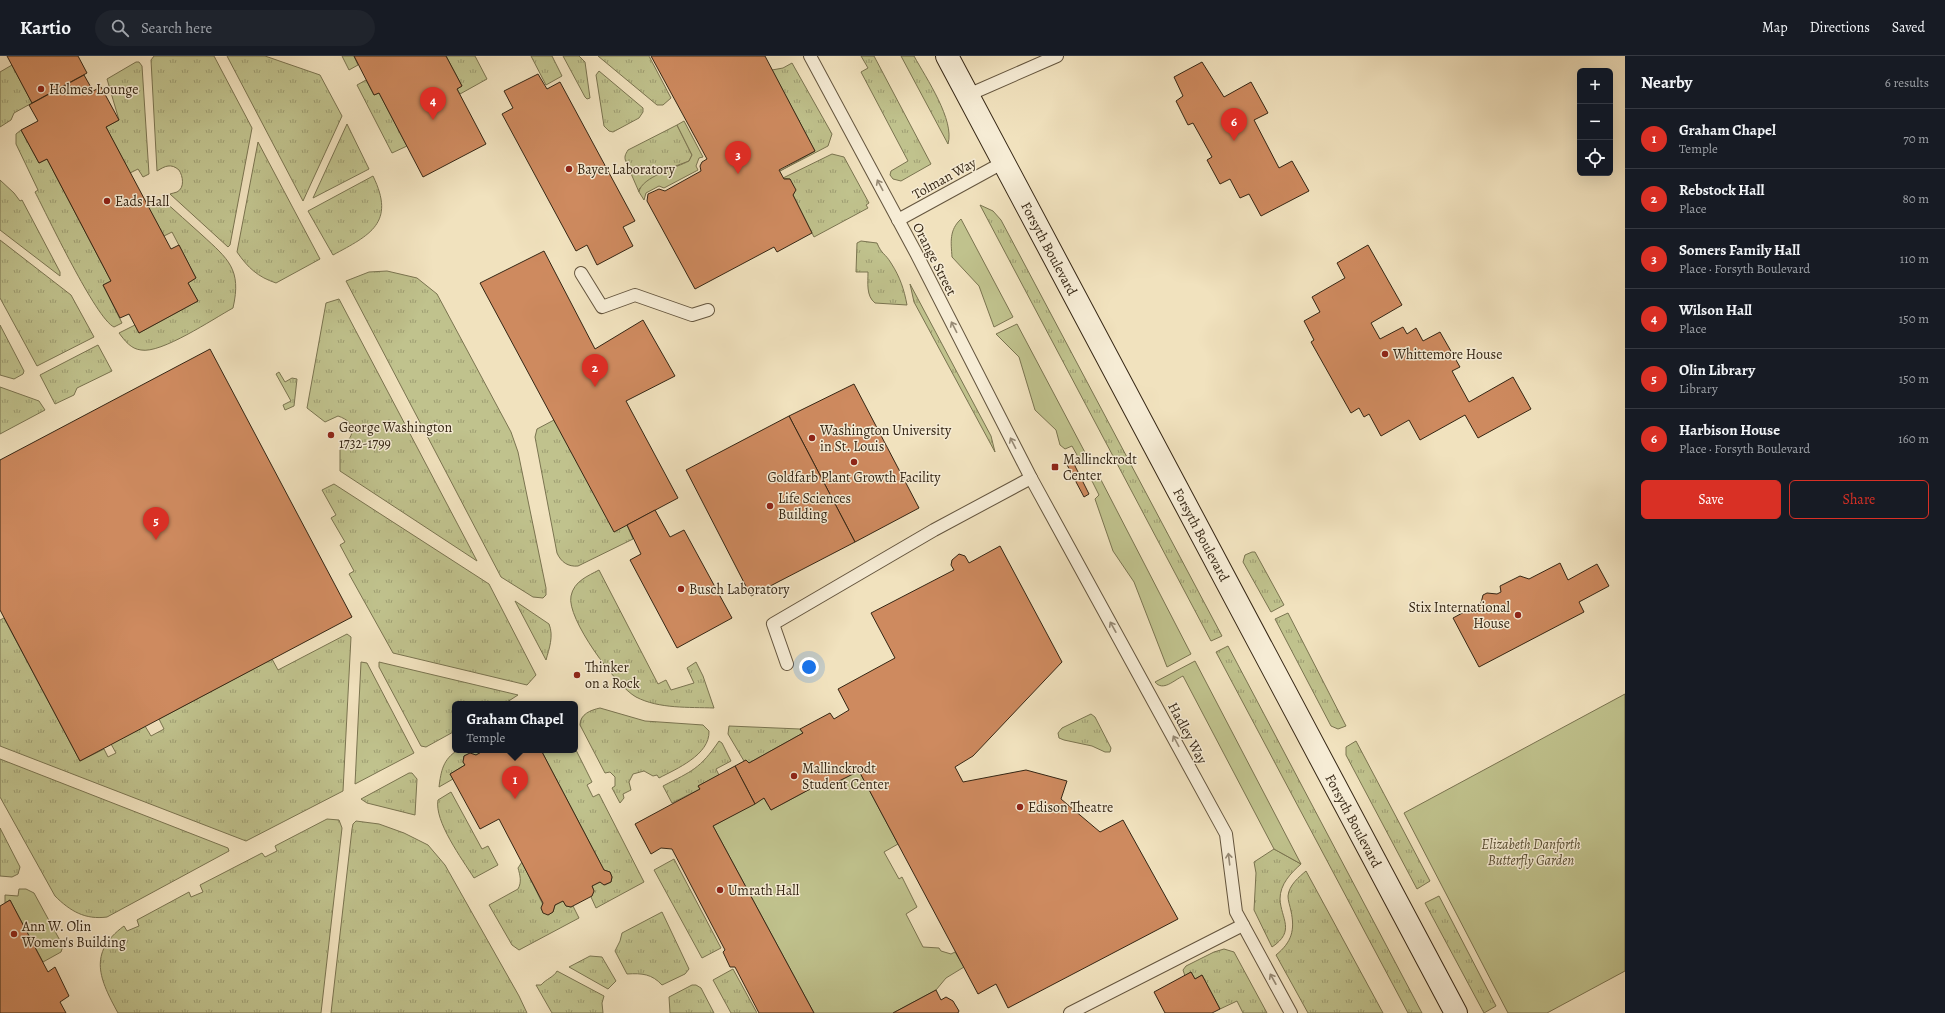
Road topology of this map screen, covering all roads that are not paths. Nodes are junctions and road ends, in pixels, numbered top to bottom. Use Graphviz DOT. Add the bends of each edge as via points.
graph roads {
  1 [pos="810,56"];
  2 [pos="947,56"];
  3 [pos="1057,56"];
  4 [pos="968,95"];
  5 [pos="1004,162"];
  6 [pos="898,220"];
  7 [pos="581,273"];
  8 [pos="708,310"];
  9 [pos="1031,478"];
  10 [pos="787,664"];
  11 [pos="1243,925"];
  12 [pos="1070,1013"];
  13 [pos="1291,1013"];
  14 [pos="1456,1013"];
  6 -- 1 [label="lane, Orange Street, one-way"];
  2 -- 4 [label="main road, Forsyth Boulevard"];
  3 -- 4 [label="lane"];
  4 -- 5 [label="main road, Forsyth Boulevard"];
  5 -- 6 [label="lane, Tolman Way"];
  5 -- 14 [label="main road, Forsyth Boulevard"];
  9 -- 6 [label="lane, Orange Street, one-way"];
  7 -- 8 [label="lane" via="602,306 635,295 692,315"];
  9 -- 10 [label="lane" via="934,530 773,624"];
  11 -- 9 [label="lane, Hadley Way, one-way" via="1236,912 1226,834"];
  11 -- 12 [label="lane"];
  13 -- 11 [label="lane, Hadley Way, one-way"];
}
